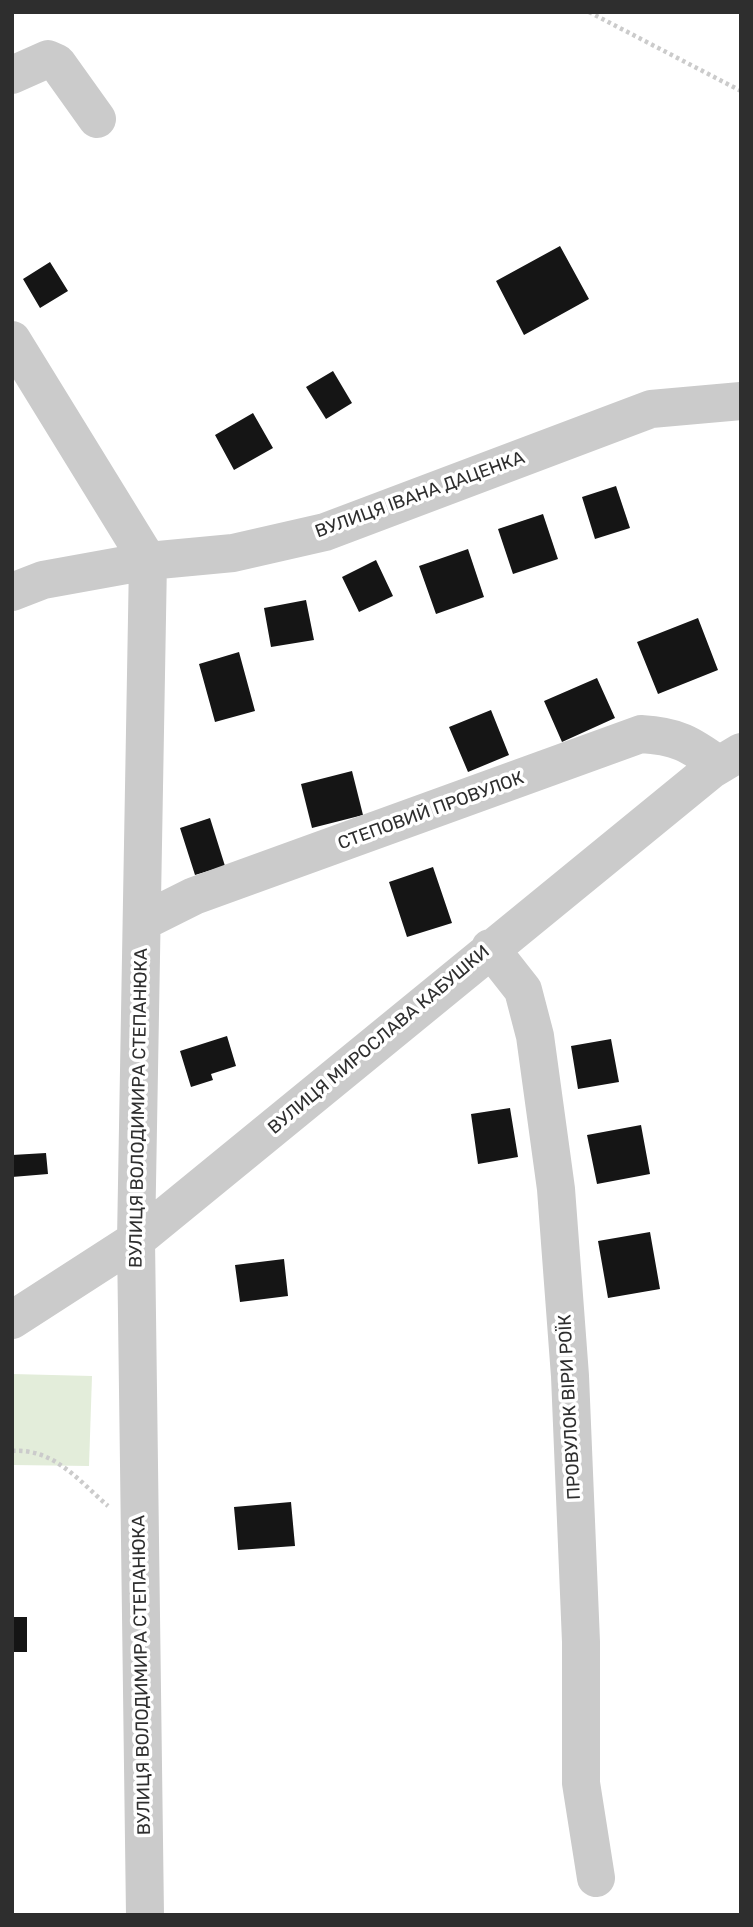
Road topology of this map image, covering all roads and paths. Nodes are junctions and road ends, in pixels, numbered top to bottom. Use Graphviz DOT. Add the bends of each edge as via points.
graph roads {
  1 [pos="589,12"];
  2 [pos="12,75"];
  3 [pos="741,91"];
  4 [pos="97,119"];
  5 [pos="12,340"];
  6 [pos="741,401"];
  7 [pos="148,561"];
  8 [pos="12,592"];
  9 [pos="730,759"];
  10 [pos="142,922"];
  11 [pos="490,948"];
  12 [pos="136,1240"];
  13 [pos="12,1320"];
  14 [pos="12,1451"];
  15 [pos="141,1536"];
  16 [pos="596,1878"];
  17 [pos="145,1915"];
  1 -- 3 [label="path"];
  2 -- 4 [label="street" via="36,62 48,59 57,63"];
  5 -- 7 [label="street"];
  6 -- 7 [label="street, ВУЛИЦЯ ІВАНА ДАЦЕНКА" via="651,408 325,531 233,553"];
  7 -- 8 [label="street, ВУЛИЦЯ ІВАНА ДАЦЕНКА" via="43,580"];
  7 -- 10 [label="street, ВУЛИЦЯ ВОЛОДИМИРА СТЕПАНЮКА"];
  9 -- 10 [label="street, СТЕПОВИЙ ПРОВУЛОК" via="668,736 641,734 194,896"];
  9 -- 11 [label="street, ВУЛИЦЯ МИРОСЛАВА КАБУШКИ"];
  10 -- 12 [label="street, ВУЛИЦЯ ВОЛОДИМИРА СТЕПАНЮКА"];
  11 -- 12 [label="street, ВУЛИЦЯ МИРОСЛАВА КАБУШКИ"];
  11 -- 16 [label="street, ПРОВУЛОК ВІРИ РОЇК" via="523,990 535,1036 556,1189 570,1376 581,1642 581,1783"];
  12 -- 13 [label="street, ВУЛИЦЯ МИРОСЛАВА КАБУШКИ"];
  12 -- 15 [label="street, ВУЛИЦЯ ВОЛОДИМИРА СТЕПАНЮКА"];
  14 -- 15 [label="path" via="55,1459"];
  15 -- 17 [label="street, ВУЛИЦЯ ВОЛОДИМИРА СТЕПАНЮКА"];
}
